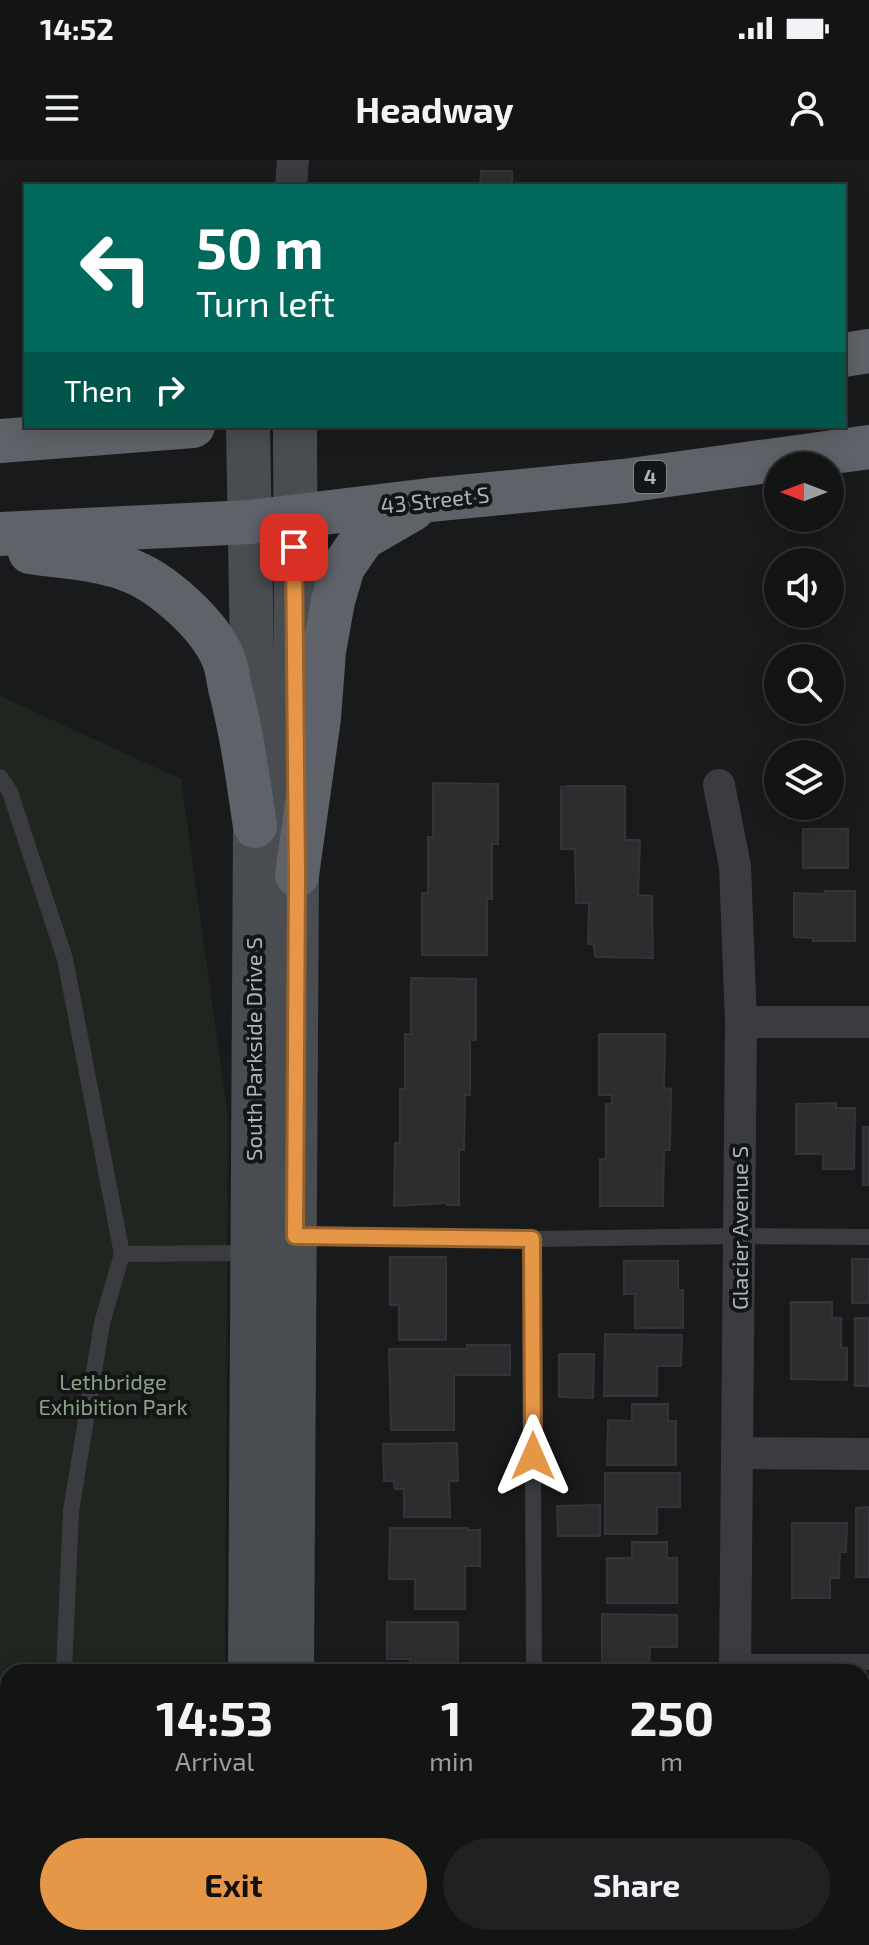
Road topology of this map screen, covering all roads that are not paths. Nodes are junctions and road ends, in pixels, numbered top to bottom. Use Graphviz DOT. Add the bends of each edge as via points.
graph roads {
  1 [pos="869,351"];
  2 [pos="846,355"];
  3 [pos="167,428"];
  4 [pos="248,428"];
  5 [pos="295,428"];
  6 [pos="0,441"];
  7 [pos="869,447"];
  8 [pos="429,500"];
  9 [pos="294,518"];
  10 [pos="250,522"];
  11 [pos="0,534"];
  12 [pos="0,548"];
  13 [pos="0,777"];
  14 [pos="719,785"];
  15 [pos="255,826"];
  16 [pos="297,875"];
  17 [pos="741,1022"];
  18 [pos="869,1022"];
  19 [pos="295,1236"];
  20 [pos="740,1236"];
  21 [pos="869,1237"];
  22 [pos="532,1239"];
  23 [pos="253,1253"];
  24 [pos="122,1254"];
  25 [pos="738,1453"];
  26 [pos="869,1454"];
  27 [pos="869,1662"];
  28 [pos="64,1664"];
  29 [pos="250,1664"];
  30 [pos="292,1664"];
  31 [pos="534,1664"];
  32 [pos="736,1664"];
  33 [pos="816,1664"];
  1 -- 2 [label="highway"];
  3 -- 6 [label="highway"];
  4 -- 10 [label="main road, South Parkside Drive S"];
  5 -- 9 [label="main road, South Parkside Drive S"];
  7 -- 8 [label="highway, 43 Street S / 4" via="624,481"];
  8 -- 9 [label="highway, 43 Street S / 4"];
  8 -- 16 [label="highway" via="363,538 343,567 324,651"];
  9 -- 10 [label="highway, 43 Street S / 4"];
  9 -- 16 [label="main road, South Parkside Drive S"];
  10 -- 11 [label="highway, 43 Street S / 4"];
  10 -- 15 [label="main road, South Parkside Drive S"];
  12 -- 15 [label="highway" via="127,569 176,599 201,624 223,657"];
  13 -- 24 [label="lane" via="10,792 65,959"];
  14 -- 17 [label="street, Glacier Avenue S" via="735,866"];
  15 -- 23 [label="main road, South Parkside Drive S"];
  16 -- 19 [label="main road, South Parkside Drive S"];
  17 -- 18 [label="street"];
  17 -- 20 [label="street, Glacier Avenue S"];
  19 -- 22 [label="lane"];
  19 -- 30 [label="main road, South Parkside Drive S"];
  20 -- 21 [label="lane"];
  20 -- 22 [label="lane"];
  20 -- 25 [label="street, Glacier Avenue S"];
  22 -- 31 [label="lane"];
  23 -- 24 [label="lane"];
  23 -- 29 [label="main road, South Parkside Drive S"];
  24 -- 28 [label="lane" via="102,1323 71,1511"];
  25 -- 26 [label="street"];
  25 -- 32 [label="street, Glacier Avenue S"];
  27 -- 33 [label="lane"];
}
